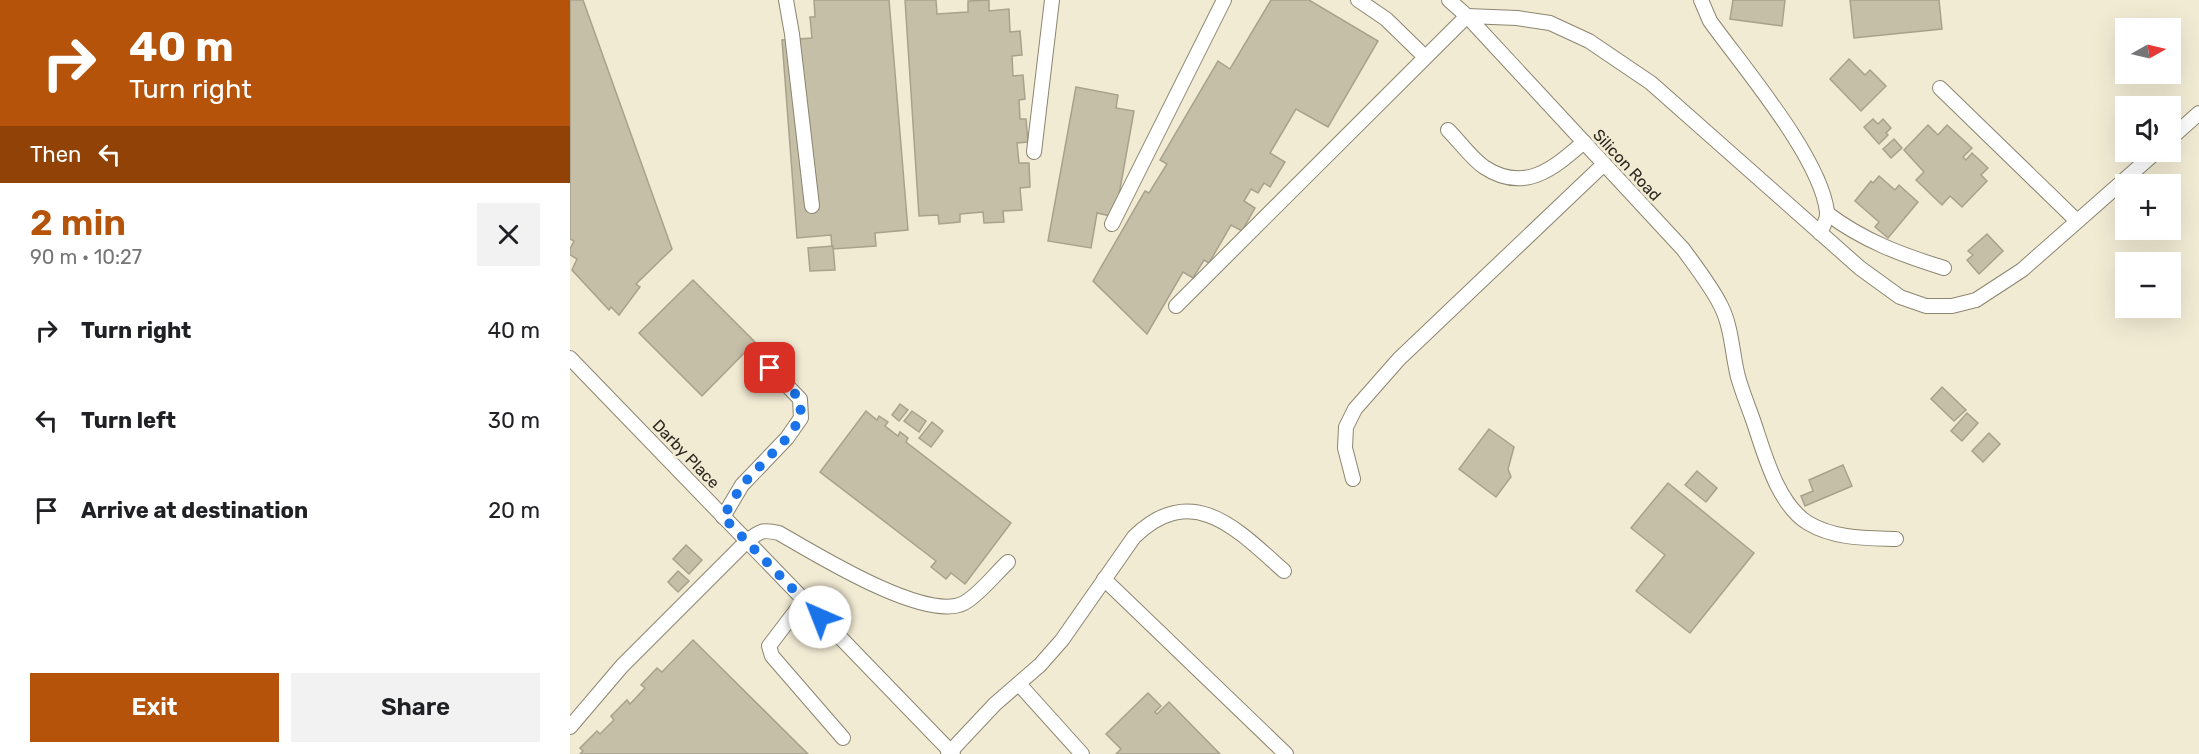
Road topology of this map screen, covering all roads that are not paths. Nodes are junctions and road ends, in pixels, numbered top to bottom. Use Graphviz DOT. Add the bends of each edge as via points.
graph roads {
  1 [pos="786,0"];
  2 [pos="1052,0"];
  3 [pos="1224,0"];
  4 [pos="1358,0"];
  5 [pos="1449,0"];
  6 [pos="1701,0"];
  7 [pos="1467,16"];
  8 [pos="1425,57"];
  9 [pos="1940,88"];
  10 [pos="2199,113"];
  11 [pos="2181,129"];
  12 [pos="1448,130"];
  13 [pos="1584,142"];
  14 [pos="1034,152"];
  15 [pos="2145,162"];
  16 [pos="1604,164"];
  17 [pos="812,206"];
  18 [pos="1828,214"];
  19 [pos="2077,221"];
  20 [pos="1112,224"];
  21 [pos="1820,233"];
  22 [pos="1944,268"];
  23 [pos="1176,306"];
  24 [pos="570,358"];
  25 [pos="770,368"];
  26 [pos="1353,479"];
  27 [pos="723,517"];
  28 [pos="1896,539"];
  29 [pos="747,541"];
  30 [pos="1008,562"];
  31 [pos="1284,571"];
  32 [pos="1104,579"];
  33 [pos="804,600"];
  34 [pos="1019,684"];
  35 [pos="570,727"];
  36 [pos="843,738"];
  37 [pos="951,753"];
  38 [pos="1083,754"];
  39 [pos="1286,754"];
  1 -- 17 [label="lane"];
  2 -- 14 [label="lane"];
  3 -- 20 [label="lane"];
  4 -- 8 [label="lane" via="1386,19"];
  5 -- 7 [label="lane, Silicon Road"];
  6 -- 18 [label="lane" via="1710,21 1792,134 1822,187"];
  7 -- 8 [label="lane"];
  7 -- 13 [label="lane, Silicon Road"];
  7 -- 21 [label="lane" via="1550,23 1589,41 1651,83"];
  8 -- 23 [label="lane"];
  9 -- 19 [label="lane"];
  10 -- 11 [label="lane"];
  12 -- 13 [label="lane" via="1483,166 1516,178 1538,176"];
  13 -- 16 [label="lane, Silicon Road"];
  15 -- 19 [label="lane"];
  16 -- 26 [label="lane" via="1399,359 1354,409 1346,427 1345,448"];
  16 -- 28 [label="lane, Silicon Road" via="1683,249 1722,307 1738,378 1773,475 1792,508 1823,530 1850,537"];
  18 -- 21 [label="lane"];
  18 -- 22 [label="lane" via="1876,244"];
  19 -- 21 [label="lane" via="2022,270 1976,300 1952,306 1926,306 1900,297"];
  24 -- 27 [label="lane, Darby Place"];
  25 -- 27 [label="lane" via="800,399 801,418 742,485"];
  27 -- 29 [label="lane, Darby Place"];
  29 -- 30 [label="lane" via="759,532 779,533 909,600 942,607 964,603"];
  29 -- 33 [label="lane, Darby Place"];
  29 -- 35 [label="lane" via="622,666"];
  31 -- 32 [label="lane" via="1221,519 1199,512 1179,512 1162,516 1144,528"];
  32 -- 34 [label="lane" via="1062,640"];
  32 -- 39 [label="lane"];
  33 -- 36 [label="lane" via="769,646 772,656"];
  33 -- 37 [label="lane, Darby Place"];
  34 -- 37 [label="lane" via="995,704"];
  34 -- 38 [label="lane"];
}
